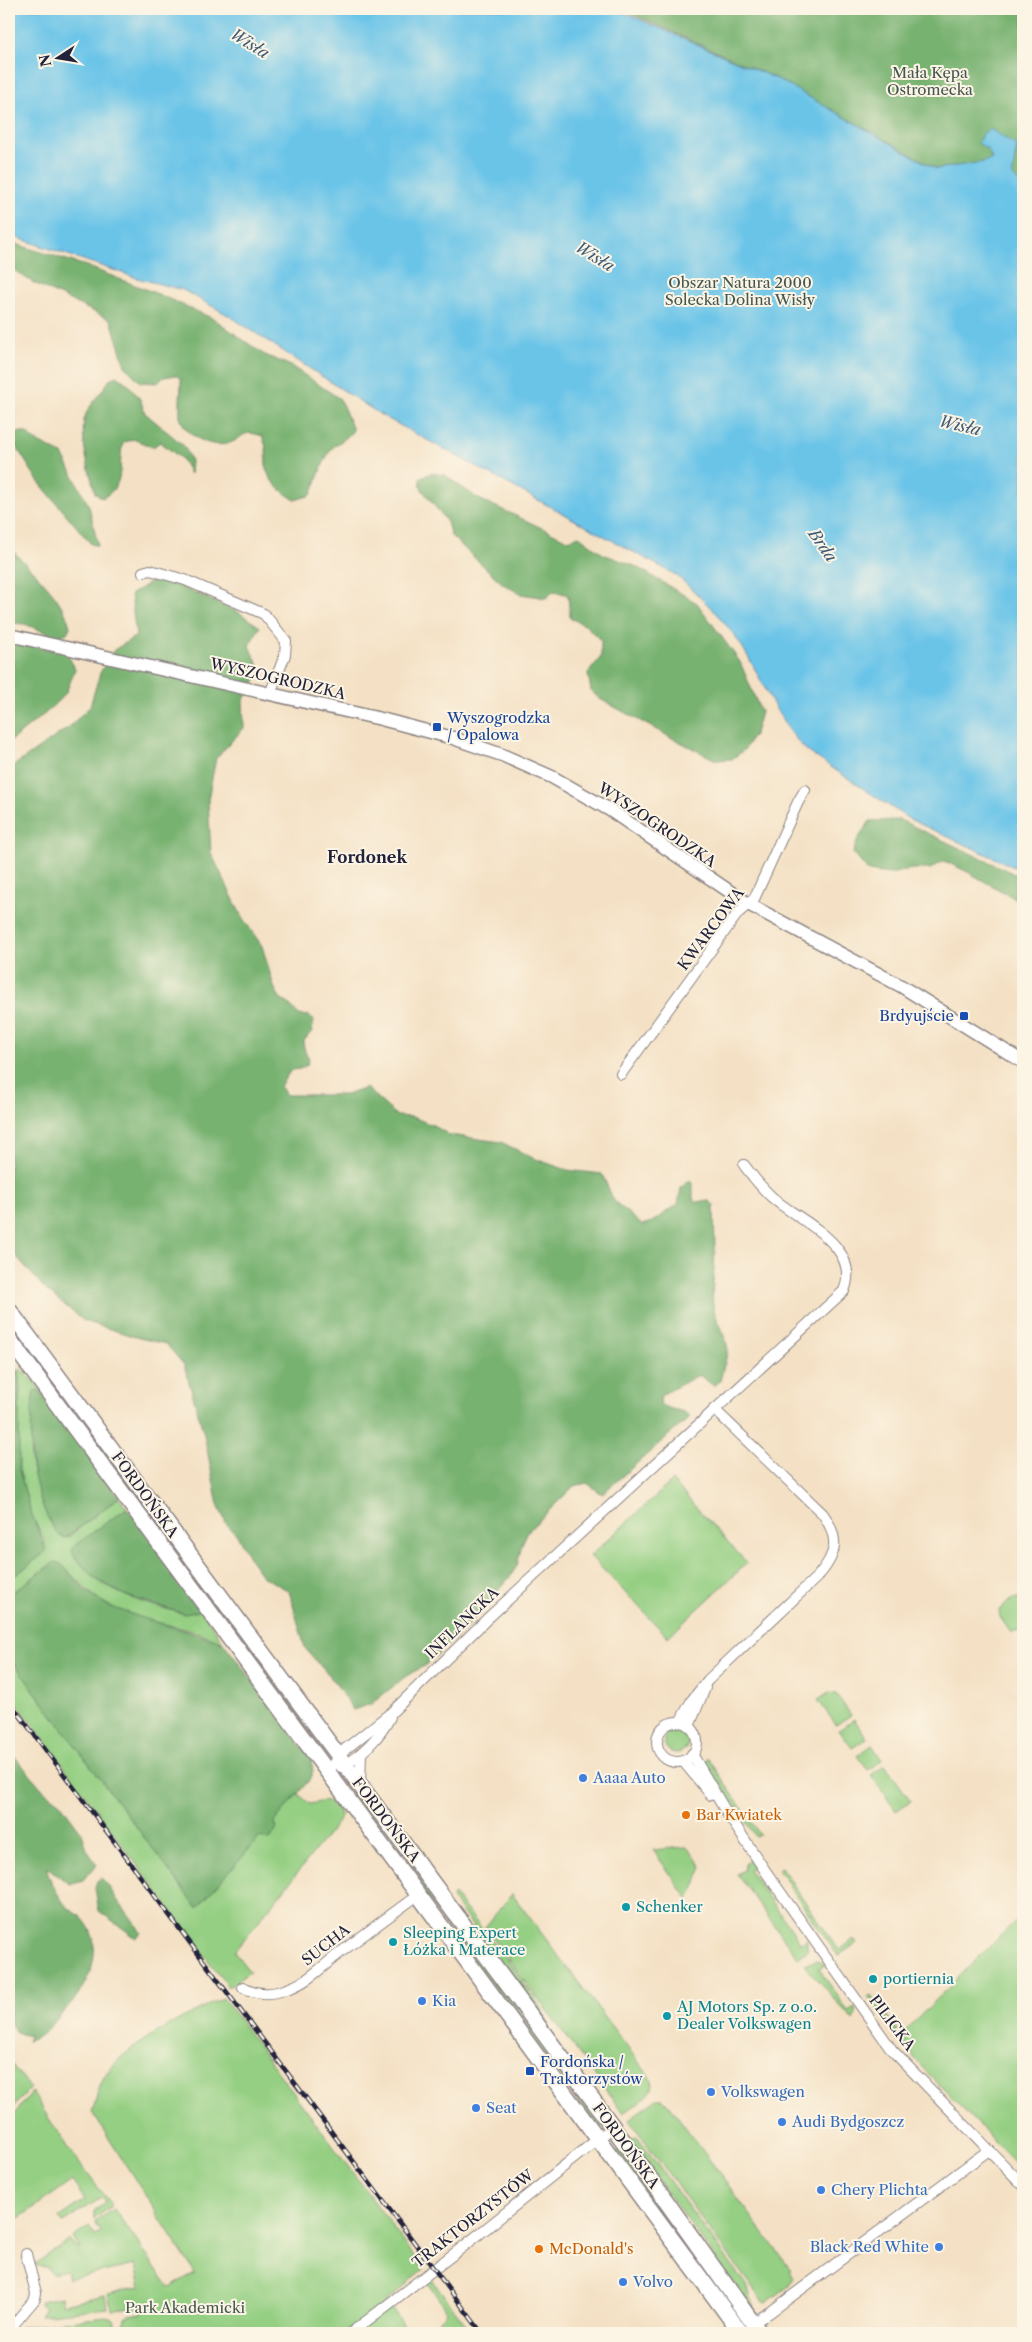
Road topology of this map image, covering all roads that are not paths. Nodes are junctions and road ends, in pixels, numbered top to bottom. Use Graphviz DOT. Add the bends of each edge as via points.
graph roads {
  1 [pos="142,572"];
  2 [pos="9,635"];
  3 [pos="270,694"];
  4 [pos="805,790"];
  5 [pos="748,904"];
  6 [pos="1023,1062"];
  7 [pos="624,1074"];
  8 [pos="744,1165"];
  9 [pos="9,1310"];
  10 [pos="9,1339"];
  11 [pos="714,1409"];
  12 [pos="392,1712"];
  13 [pos="684,1724"];
  14 [pos="361,1754"];
  15 [pos="692,1754"];
  16 [pos="341,1760"];
  17 [pos="682,1761"];
  18 [pos="328,1774"];
  19 [pos="360,1785"];
  20 [pos="725,1810"];
  21 [pos="418,1895"];
  22 [pos="243,1987"];
  23 [pos="613,2127"];
  24 [pos="597,2139"];
  25 [pos="989,2150"];
  26 [pos="1023,2185"];
  27 [pos="26,2254"];
  28 [pos="9,2330"];
  29 [pos="751,2330"];
  30 [pos="350,2333"];
  1 -- 3 [label="street" via="150,570 185,580 264,614 286,641 285,655"];
  2 -- 3 [label="street, WYSZOGRODZKA"];
  3 -- 5 [label="street, WYSZOGRODZKA" via="432,732 528,766 610,810"];
  4 -- 5 [label="street, KWARCOWA" via="754,900"];
  5 -- 6 [label="street, WYSZOGRODZKA" via="901,986"];
  5 -- 7 [label="street, KWARCOWA" via="738,913"];
  8 -- 11 [label="street, INFLANCKA" via="774,1199 835,1245 846,1266 848,1283 838,1298"];
  9 -- 16 [label="main road, FORDOŃSKA"];
  10 -- 18 [label="main road, FORDOŃSKA"];
  11 -- 12 [label="street, INFLANCKA"];
  11 -- 13 [label="street" via="823,1514 832,1526 835,1540 831,1560 818,1576 708,1680 692,1700"];
  12 -- 14 [label="street, INFLANCKA"];
  12 -- 16 [label="street, INFLANCKA"];
  13 -- 15 [label="street" via="696,1736 696,1749"];
  13 -- 17 [label="street" via="664,1727 657,1744 665,1758"];
  14 -- 16 [label="street, INFLANCKA"];
  14 -- 19 [label="street"];
  15 -- 17 [label="street"];
  15 -- 20 [label="street, PILICKA"];
  16 -- 18 [label="street"];
  16 -- 19 [label="main road, FORDOŃSKA"];
  17 -- 20 [label="street, PILICKA"];
  18 -- 21 [label="main road, FORDOŃSKA"];
  19 -- 23 [label="main road, FORDOŃSKA"];
  20 -- 25 [label="street, PILICKA" via="892,2050"];
  21 -- 22 [label="street, SUCHA" via="306,1980 289,1989 271,1994"];
  21 -- 24 [label="main road, FORDOŃSKA"];
  23 -- 24 [label="street, TRAKTORZYSTÓW"];
  23 -- 29 [label="main road, FORDOŃSKA"];
  24 -- 29 [label="main road, FORDOŃSKA"];
  24 -- 30 [label="street, TRAKTORZYSTÓW"];
  25 -- 26 [label="street, PILICKA"];
  25 -- 29 [label="street" via="769,2313"];
  27 -- 28 [label="street" via="35,2299"];
}
